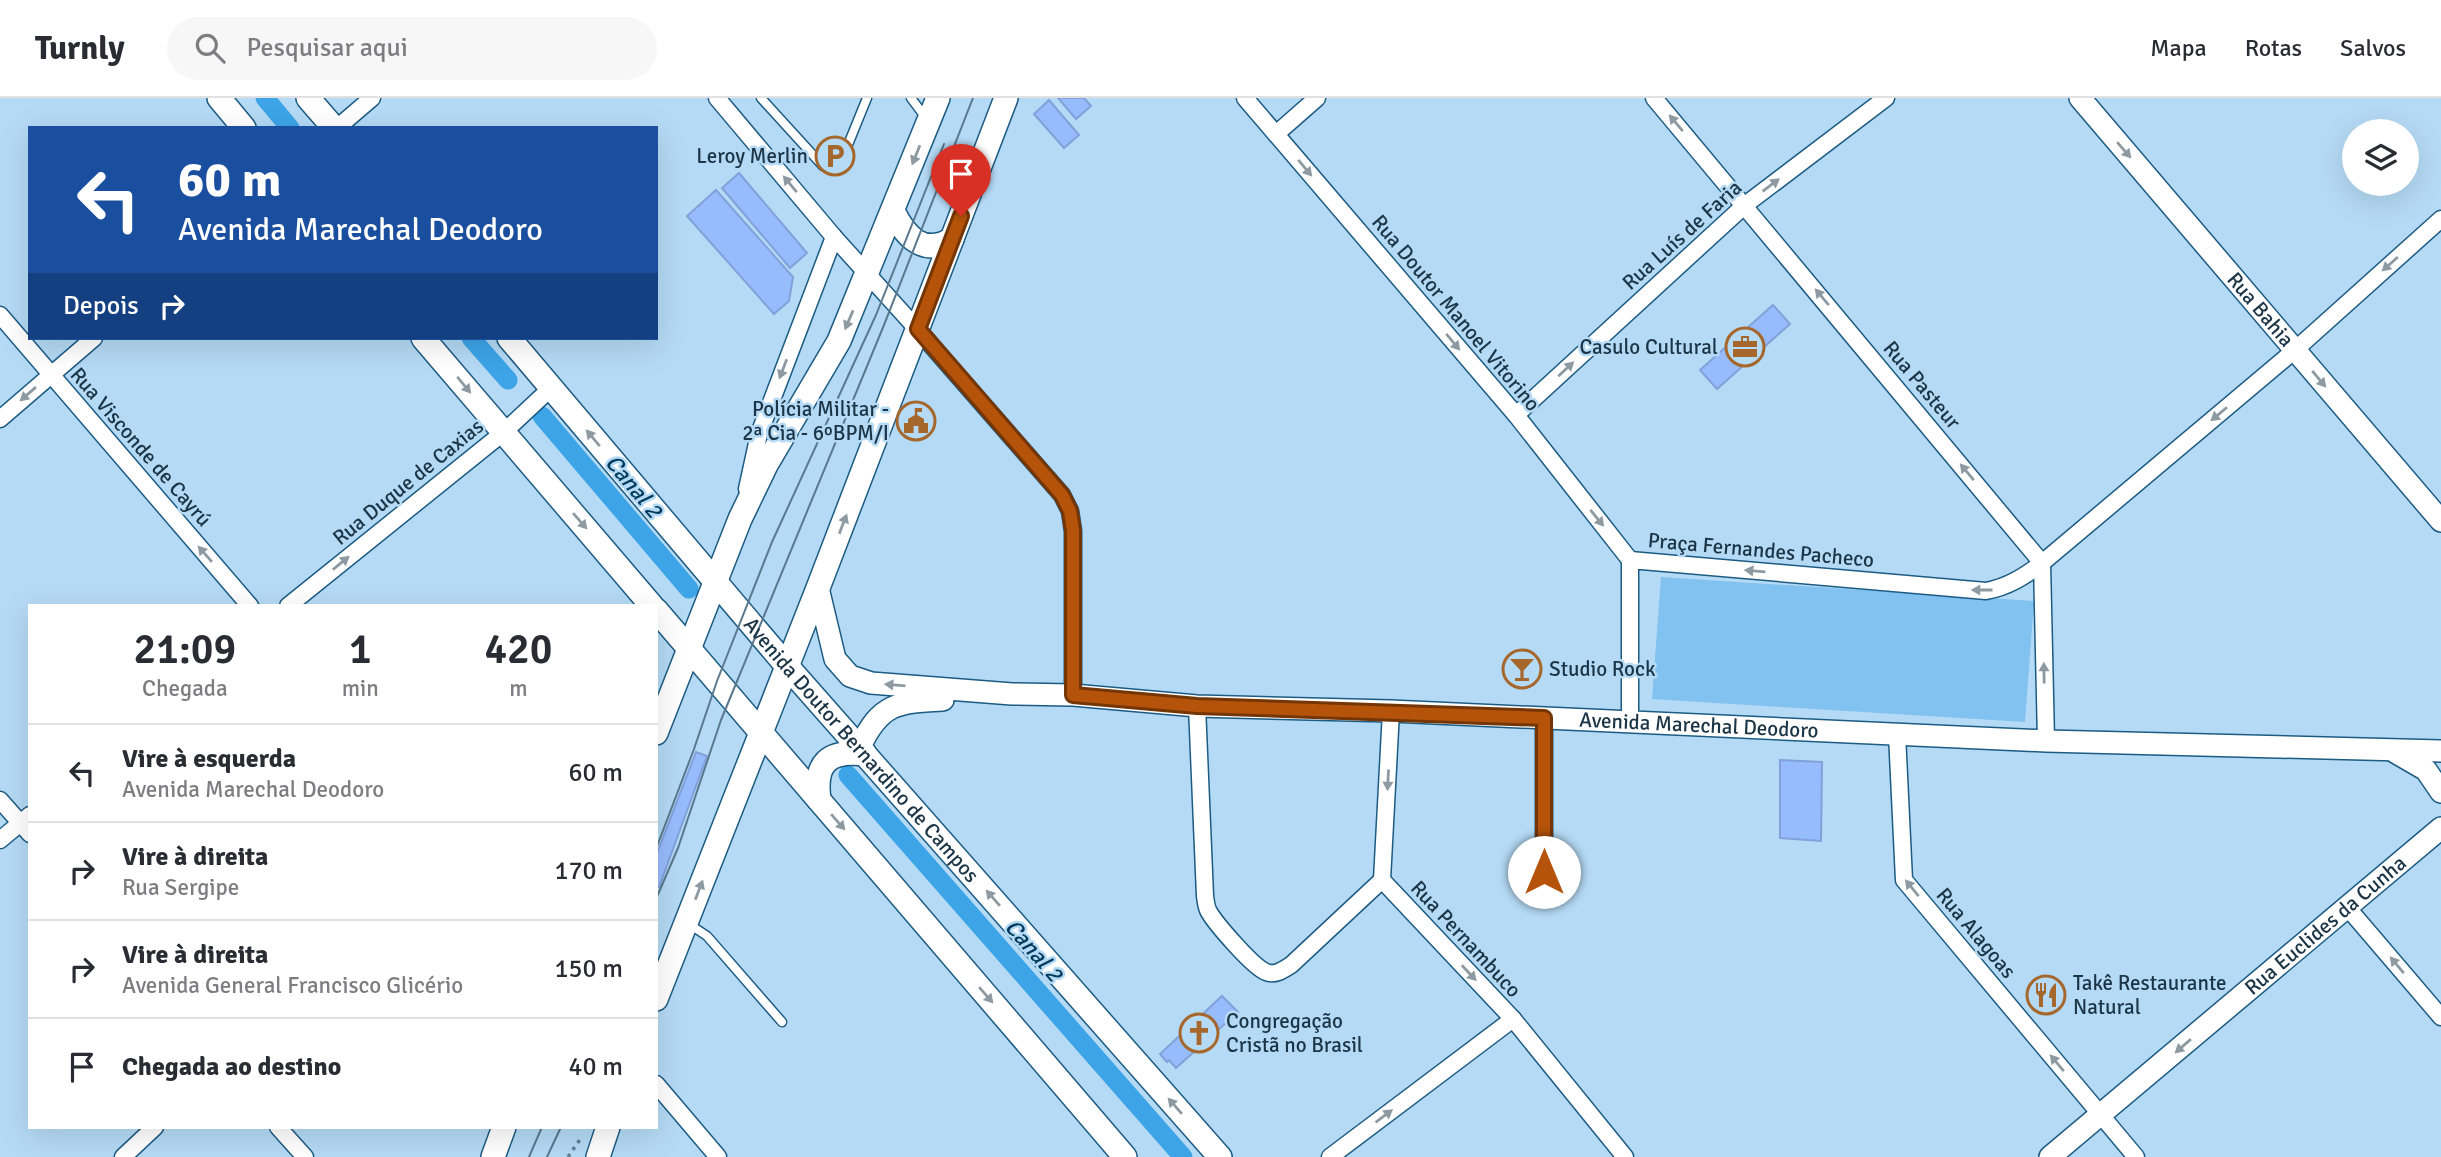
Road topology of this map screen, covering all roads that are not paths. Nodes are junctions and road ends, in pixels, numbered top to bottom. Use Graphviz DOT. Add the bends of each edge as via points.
graph roads {
  1 [pos="219,98"];
  2 [pos="308,98"];
  3 [pos="372,98"];
  4 [pos="717,98"];
  5 [pos="761,98"];
  6 [pos="867,98"];
  7 [pos="911,98"];
  8 [pos="938,98"];
  9 [pos="1006,98"];
  10 [pos="1245,98"];
  11 [pos="1317,98"];
  12 [pos="1654,98"];
  13 [pos="1886,98"];
  14 [pos="2080,98"];
  15 [pos="929,122"];
  16 [pos="242,126"];
  17 [pos="334,126"];
  18 [pos="338,126"];
  19 [pos="1276,134"];
  20 [pos="1745,205"];
  21 [pos="893,211"];
  22 [pos="2441,219"];
  23 [pos="834,237"];
  24 [pos="952,239"];
  25 [pos="868,274"];
  26 [pos="0,315"];
  27 [pos="918,329"];
  28 [pos="92,340"];
  29 [pos="426,340"];
  30 [pos="511,340"];
  31 [pos="2295,350"];
  32 [pos="51,375"];
  33 [pos="551,388"];
  34 [pos="1516,415"];
  35 [pos="0,419"];
  36 [pos="504,432"];
  37 [pos="740,519"];
  38 [pos="2441,521"];
  39 [pos="1630,559"];
  40 [pos="2042,563"];
  41 [pos="716,583"];
  42 [pos="818,588"];
  43 [pos="248,604"];
  44 [pos="290,604"];
  45 [pos="650,604"];
  46 [pos="658,613"];
  47 [pos="690,650"];
  48 [pos="786,665"];
  49 [pos="1012,694"];
  50 [pos="1073,695"];
  51 [pos="1197,706"];
  52 [pos="1391,711"];
  53 [pos="1544,718"];
  54 [pos="1630,722"];
  55 [pos="658,728"];
  56 [pos="761,733"];
  57 [pos="1897,734"];
  58 [pos="2046,741"];
  59 [pos="863,750"];
  60 [pos="2393,751"];
  61 [pos="2441,751"];
  62 [pos="2441,792"];
  63 [pos="0,800"];
  64 [pos="819,800"];
  65 [pos="27,824"];
  66 [pos="2440,828"];
  67 [pos="0,840"];
  68 [pos="1544,872"];
  69 [pos="1382,880"];
  70 [pos="2347,907"];
  71 [pos="686,923"];
  72 [pos="658,994"];
  73 [pos="2441,1017"];
  74 [pos="1513,1019"];
  75 [pos="782,1022"];
  76 [pos="658,1086"];
  77 [pos="2101,1116"];
  78 [pos="153,1129"];
  79 [pos="280,1129"];
  80 [pos="503,1129"];
  81 [pos="607,1129"];
  82 [pos="122,1157"];
  83 [pos="304,1157"];
  84 [pos="493,1157"];
  85 [pos="598,1157"];
  86 [pos="718,1157"];
  87 [pos="1125,1157"];
  88 [pos="1220,1157"];
  89 [pos="1330,1157"];
  90 [pos="1625,1157"];
  91 [pos="2050,1157"];
  92 [pos="2136,1157"];
  1 -- 16 [label="main road"];
  2 -- 17 [label="main road"];
  3 -- 18 [label="street"];
  23 -- 4 [label="street, one-way"];
  5 -- 6 [label="lane" via="822,166 834,167 843,157"];
  7 -- 15 [label="lane"];
  8 -- 15 [label="main road"];
  9 -- 24 [label="main road"];
  10 -- 19 [label="street, Rua Doutor Manoel Vitorino"];
  11 -- 19 [label="street"];
  20 -- 12 [label="street, Rua Pasteur, one-way"];
  20 -- 13 [label="street, Rua Luís de Faria, one-way"];
  14 -- 31 [label="street, Rua Bahia, one-way"];
  15 -- 21 [label="main road, one-way"];
  19 -- 34 [label="street, Rua Doutor Manoel Vitorino, one-way"];
  34 -- 20 [label="street, Rua Luís de Faria, one-way"];
  40 -- 20 [label="street, Rua Pasteur, one-way"];
  21 -- 24 [label="main road" via="902,230 917,242 933,246"];
  21 -- 25 [label="main road"];
  22 -- 31 [label="street, Praça Fernandes Pacheco, one-way"];
  23 -- 25 [label="street"];
  23 -- 37 [label="street, one-way" via="759,434"];
  24 -- 27 [label="main road"];
  25 -- 27 [label="street"];
  25 -- 37 [label="main road, one-way" via="839,341"];
  26 -- 32 [label="street, Rua Visconde de Cayrú"];
  42 -- 27 [label="main road, one-way"];
  27 -- 50 [label="street" via="1067,503 1073,531"];
  28 -- 32 [label="street"];
  29 -- 36 [label="main road, one-way"];
  30 -- 33 [label="main road, Avenida Doutor Bernardino de Campos"];
  31 -- 38 [label="street, Rua Bahia, one-way"];
  31 -- 40 [label="street, Praça Fernandes Pacheco, one-way"];
  32 -- 35 [label="street, one-way"];
  43 -- 32 [label="street, Rua Visconde de Cayrú, one-way"];
  33 -- 36 [label="street, Rua Duque de Caxias"];
  41 -- 33 [label="main road, Avenida Doutor Bernardino de Campos, one-way"];
  34 -- 39 [label="street, Rua Doutor Manoel Vitorino, one-way"];
  44 -- 36 [label="street, Rua Duque de Caxias, one-way"];
  36 -- 45 [label="main road, one-way"];
  37 -- 41 [label="main road"];
  40 -- 39 [label="street, Praça Fernandes Pacheco, one-way" via="2015,582 1986,592"];
  39 -- 54 [label="street, Praça Fernandes Pacheco"];
  58 -- 40 [label="street, one-way"];
  41 -- 47 [label="main road"];
  41 -- 48 [label="main road, Avenida Doutor Bernardino de Campos"];
  42 -- 48 [label="main road"];
  49 -- 42 [label="street, Avenida Marechal Deodoro, one-way" via="856,679 835,659"];
  46 -- 47 [label="main road"];
  47 -- 55 [label="main road"];
  47 -- 56 [label="main road"];
  48 -- 56 [label="main road"];
  48 -- 59 [label="main road, Avenida Doutor Bernardino de Campos"];
  49 -- 50 [label="street, Avenida Marechal Deodoro"];
  49 -- 59 [label="street" via="901,703 875,720"];
  50 -- 51 [label="street, Avenida Marechal Deodoro"];
  51 -- 52 [label="street, Avenida Marechal Deodoro"];
  51 -- 69 [label="street" via="1207,909 1255,964 1277,973 1291,965"];
  52 -- 53 [label="street, Avenida Marechal Deodoro"];
  52 -- 69 [label="street, Rua Pernambuco, one-way"];
  53 -- 54 [label="street, Avenida Marechal Deodoro"];
  53 -- 68 [label="street"];
  54 -- 57 [label="street, Avenida Marechal Deodoro"];
  56 -- 64 [label="main road"];
  71 -- 56 [label="main road, one-way"];
  57 -- 58 [label="street, Avenida Marechal Deodoro"];
  77 -- 57 [label="street, Rua Alagoas, one-way" via="1904,880"];
  58 -- 60 [label="street, Avenida Marechal Deodoro"];
  59 -- 64 [label="main road" via="846,752 822,766 817,775"];
  88 -- 59 [label="main road, Avenida Doutor Bernardino de Campos, one-way"];
  60 -- 61 [label="street, Avenida Marechal Deodoro"];
  60 -- 62 [label="street, Avenida Marechal Deodoro" via="2426,771"];
  63 -- 65 [label="street"];
  64 -- 87 [label="main road, one-way"];
  65 -- 67 [label="street"];
  66 -- 70 [label="street, Rua Euclides da Cunha"];
  69 -- 74 [label="street, Rua Pernambuco, one-way"];
  73 -- 70 [label="street, one-way"];
  70 -- 77 [label="street, Rua Euclides da Cunha, one-way"];
  71 -- 72 [label="main road"];
  71 -- 75 [label="lane" via="707,936"];
  89 -- 74 [label="street, one-way"];
  74 -- 90 [label="street, Rua Pernambuco"];
  76 -- 86 [label="street"];
  77 -- 91 [label="street, Rua Euclides da Cunha"];
  77 -- 92 [label="street, Rua Alagoas"];
  78 -- 82 [label="street"];
  79 -- 83 [label="street"];
  80 -- 84 [label="main road"];
  81 -- 85 [label="main road"];
}
